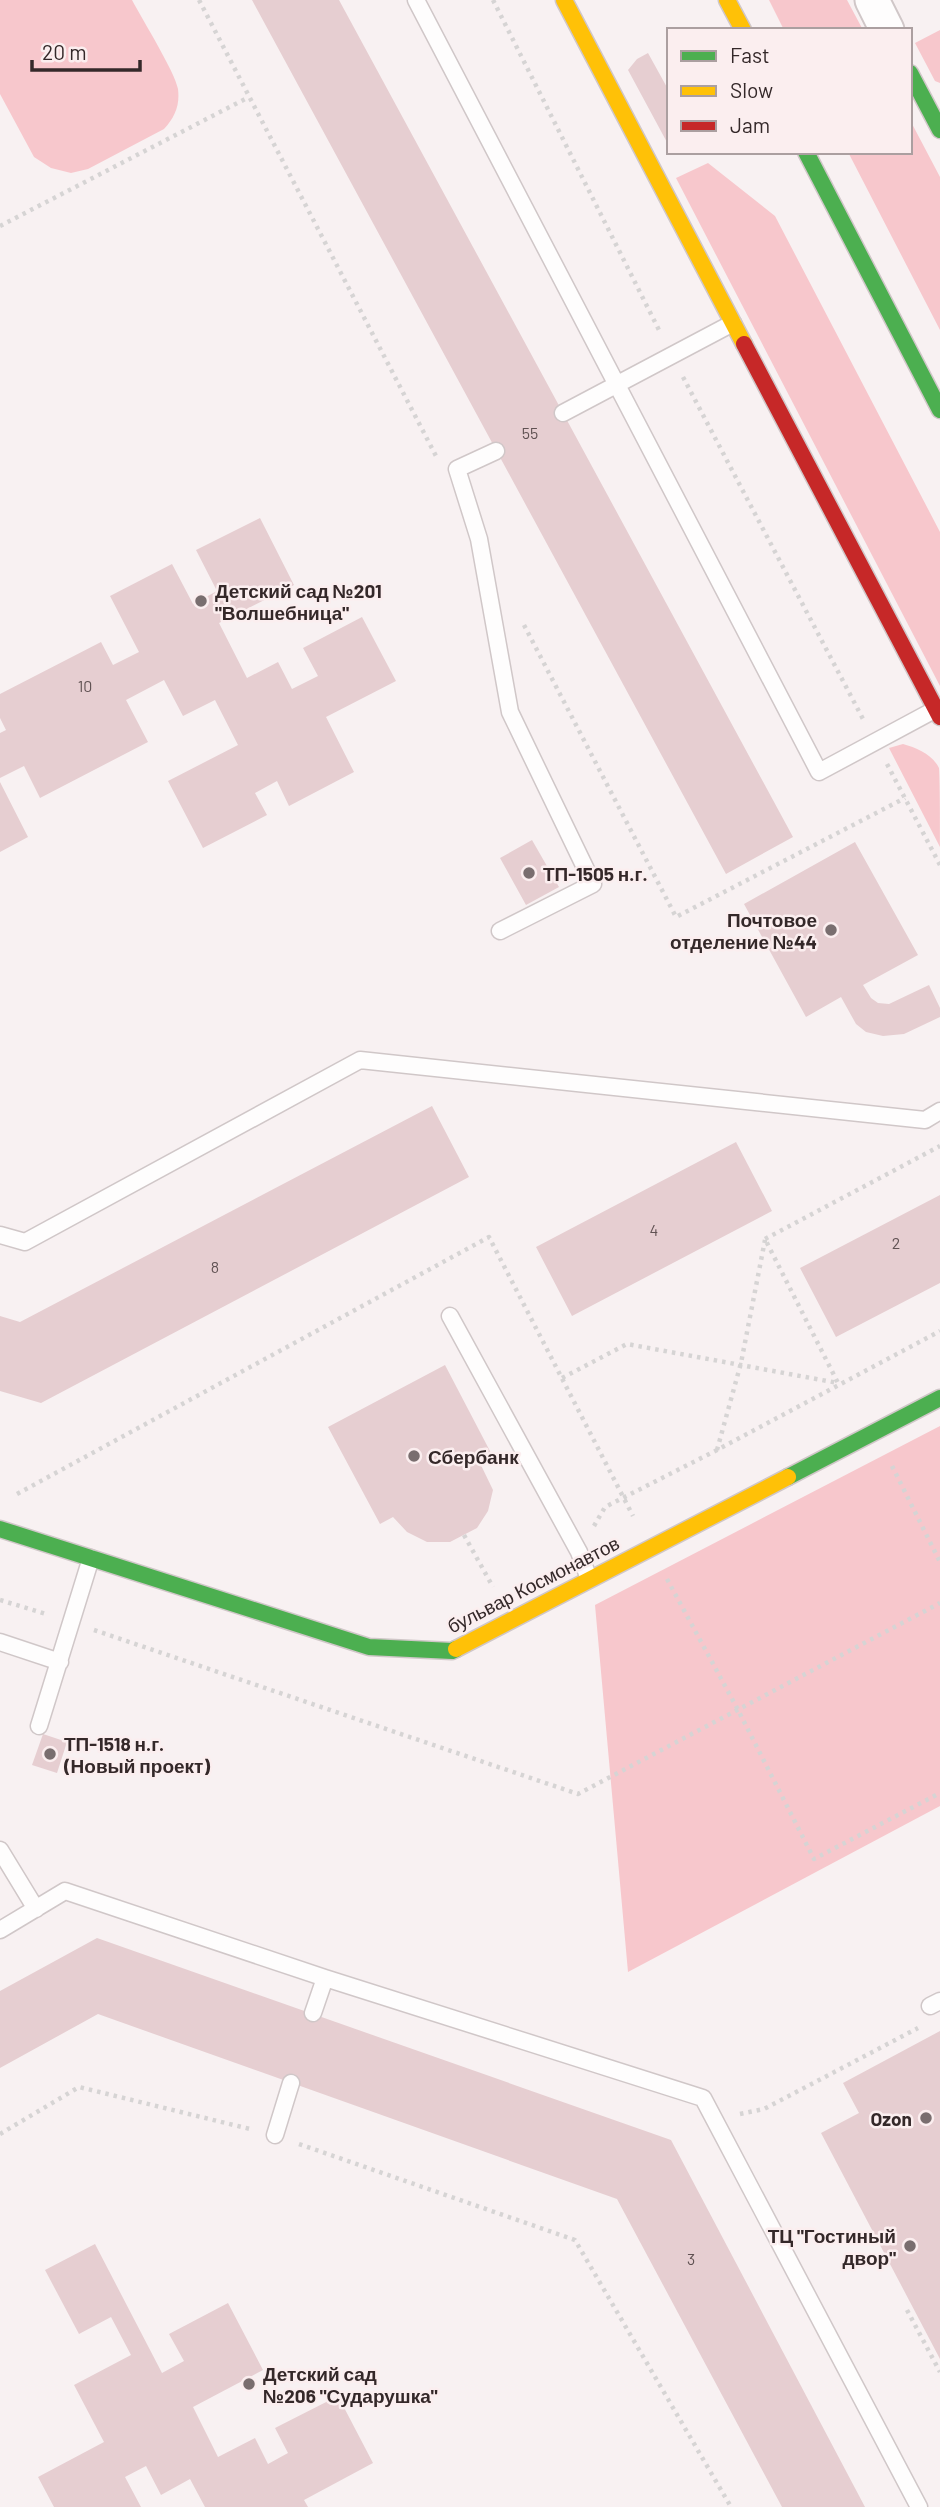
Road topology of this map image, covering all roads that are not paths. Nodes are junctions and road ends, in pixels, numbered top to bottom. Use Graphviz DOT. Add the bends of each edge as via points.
graph roads {
  1 [pos="416,0"];
  2 [pos="564,0"];
  3 [pos="727,0"];
  4 [pos="872,0"];
  5 [pos="742,28"];
  6 [pos="886,28"];
  7 [pos="912,78"];
  8 [pos="940,130"];
  9 [pos="807,154"];
  10 [pos="733,323"];
  11 [pos="617,384"];
  12 [pos="940,410"];
  13 [pos="563,413"];
  14 [pos="496,451"];
  15 [pos="938,713"];
  16 [pos="500,931"];
  17 [pos="940,1111"];
  18 [pos="0,1235"];
  19 [pos="450,1316"];
  20 [pos="940,1398"];
  21 [pos="0,1529"];
  22 [pos="91,1558"];
  23 [pos="589,1579"];
  24 [pos="0,1642"];
  25 [pos="60,1662"];
  26 [pos="39,1726"];
  27 [pos="0,1850"];
  28 [pos="36,1909"];
  29 [pos="0,1930"];
  30 [pos="325,1978"];
  31 [pos="313,2014"];
  32 [pos="290,2083"];
  33 [pos="275,2136"];
  34 [pos="919,2507"];
  1 -- 11 [label="lane"];
  2 -- 10 [label="street"];
  3 -- 5 [label="street"];
  4 -- 6 [label="street"];
  7 -- 8 [label="street"];
  9 -- 12 [label="street"];
  10 -- 11 [label="lane"];
  10 -- 15 [label="street"];
  11 -- 13 [label="lane"];
  11 -- 15 [label="lane" via="819,772"];
  14 -- 16 [label="lane" via="457,469 479,539 510,712 593,884"];
  17 -- 18 [label="lane" via="925,1119 360,1059 24,1242"];
  19 -- 23 [label="lane" via="579,1552"];
  20 -- 23 [label="street, бульвар Космонавтов"];
  21 -- 22 [label="street, бульвар Космонавтов"];
  22 -- 23 [label="street, бульвар Космонавтов" via="369,1647 452,1651"];
  22 -- 25 [label="lane"];
  24 -- 25 [label="lane"];
  25 -- 26 [label="lane"];
  27 -- 28 [label="lane"];
  28 -- 29 [label="lane"];
  28 -- 30 [label="lane" via="65,1891"];
  30 -- 31 [label="lane"];
  30 -- 34 [label="lane" via="703,2098"];
  32 -- 33 [label="lane"];
}
